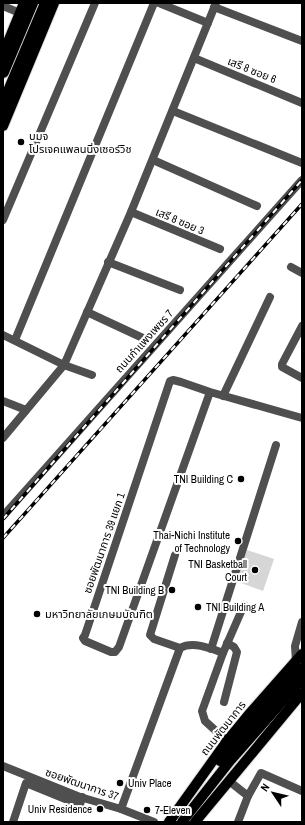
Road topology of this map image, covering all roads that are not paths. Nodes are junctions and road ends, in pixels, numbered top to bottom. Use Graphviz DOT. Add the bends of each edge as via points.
graph roads {
  1 [pos="24,3"];
  2 [pos="32,3"];
  3 [pos="46,3"];
  4 [pos="54,3"];
  5 [pos="94,3"];
  6 [pos="154,3"];
  7 [pos="159,3"];
  8 [pos="215,5"];
  9 [pos="3,6"];
  10 [pos="20,13"];
  11 [pos="208,23"];
  12 [pos="302,41"];
  13 [pos="3,54"];
  14 [pos="194,58"];
  15 [pos="3,72"];
  16 [pos="302,102"];
  17 [pos="3,105"];
  18 [pos="173,111"];
  19 [pos="3,126"];
  20 [pos="153,160"];
  21 [pos="302,163"];
  22 [pos="302,180"];
  23 [pos="257,206"];
  24 [pos="131,212"];
  25 [pos="3,220"];
  26 [pos="220,249"];
  27 [pos="108,262"];
  28 [pos="291,267"];
  29 [pos="302,273"];
  30 [pos="180,290"];
  31 [pos="270,297"];
  32 [pos="87,312"];
  33 [pos="302,326"];
  34 [pos="3,335"];
  35 [pos="145,339"];
  36 [pos="15,340"];
  37 [pos="64,365"];
  38 [pos="92,375"];
  39 [pos="302,378"];
  40 [pos="210,392"];
  41 [pos="223,396"];
  42 [pos="3,401"];
  43 [pos="26,410"];
  44 [pos="302,418"];
  45 [pos="3,438"];
  46 [pos="276,445"];
  47 [pos="3,516"];
  48 [pos="175,555"];
  49 [pos="244,605"];
  50 [pos="302,622"];
  51 [pos="227,643"];
  52 [pos="180,648"];
  53 [pos="211,649"];
  54 [pos="223,653"];
  55 [pos="300,661"];
  56 [pos="302,679"];
  57 [pos="302,693"];
  58 [pos="298,700"];
  59 [pos="224,702"];
  60 [pos="227,741"];
  61 [pos="3,766"];
  62 [pos="198,781"];
  63 [pos="228,781"];
  64 [pos="302,791"];
  65 [pos="248,796"];
  66 [pos="83,798"];
  67 [pos="121,809"];
  68 [pos="13,822"];
  69 [pos="154,822"];
  70 [pos="169,822"];
  71 [pos="182,822"];
  72 [pos="195,822"];
  73 [pos="238,822"];
  1 -- 10 [label="main road"];
  2 -- 15 [label="highway"];
  3 -- 17 [label="highway"];
  4 -- 19 [label="main road"];
  5 -- 25 [label="street"];
  6 -- 36 [label="street"];
  7 -- 11 [label="street"];
  8 -- 11 [label="street"];
  8 -- 12 [label="street"];
  9 -- 10 [label="street"];
  10 -- 13 [label="main road"];
  11 -- 14 [label="street"];
  14 -- 16 [label="street, เสรี 8 ซอย 6"];
  14 -- 18 [label="street"];
  18 -- 20 [label="street"];
  18 -- 21 [label="street"];
  20 -- 23 [label="street"];
  20 -- 24 [label="street"];
  22 -- 47 [label="street, ถนนกำแพงเพชร 7"];
  24 -- 26 [label="street, เสรี 8 ซอย 3"];
  24 -- 27 [label="street"];
  27 -- 30 [label="street"];
  27 -- 32 [label="street"];
  28 -- 29 [label="street"];
  31 -- 41 [label="street"];
  32 -- 35 [label="street"];
  32 -- 37 [label="street"];
  33 -- 39 [label="street" via="282,367"];
  34 -- 36 [label="street"];
  36 -- 37 [label="street"];
  37 -- 38 [label="street"];
  37 -- 43 [label="street"];
  40 -- 40 [label="street, ซอยพัฒนาการ 39 แยก 1" via="119,647 115,652 111,652 85,641 83,638 169,383 173,380"];
  40 -- 41 [label="street, ซอยพัฒนาการ 39 แยก 1"];
  41 -- 44 [label="street, ซอยพัฒนาการ 39 แยก 1"];
  42 -- 43 [label="street"];
  43 -- 45 [label="street"];
  46 -- 53 [label="street"];
  48 -- 52 [label="street" via="150,634 154,639"];
  49 -- 51 [label="street"];
  50 -- 55 [label="street" via="295,646"];
  51 -- 54 [label="street"];
  51 -- 59 [label="street" via="237,652"];
  52 -- 53 [label="street" via="193,645"];
  52 -- 67 [label="street"];
  53 -- 54 [label="street"];
  54 -- 60 [label="street" via="202,712 206,721"];
  55 -- 60 [label="main road, ถนนพัฒนาการ"];
  55 -- 62 [label="main road" via="220,760"];
  56 -- 71 [label="main road"];
  57 -- 58 [label="main road"];
  58 -- 63 [label="main road"];
  60 -- 62 [label="main road, ถนนพัฒนาการ"];
  61 -- 66 [label="street, ซอยพัฒนาการ 37"];
  62 -- 70 [label="main road, ถนนพัฒนาการ"];
  63 -- 65 [label="street"];
  63 -- 72 [label="main road"];
  64 -- 65 [label="street" via="261,772"];
  65 -- 73 [label="street"];
  66 -- 67 [label="street, ซอยพัฒนาการ 37"];
  66 -- 68 [label="street" via="80,805 26,783"];
  67 -- 69 [label="street, ซอยพัฒนาการ 37"];
}
